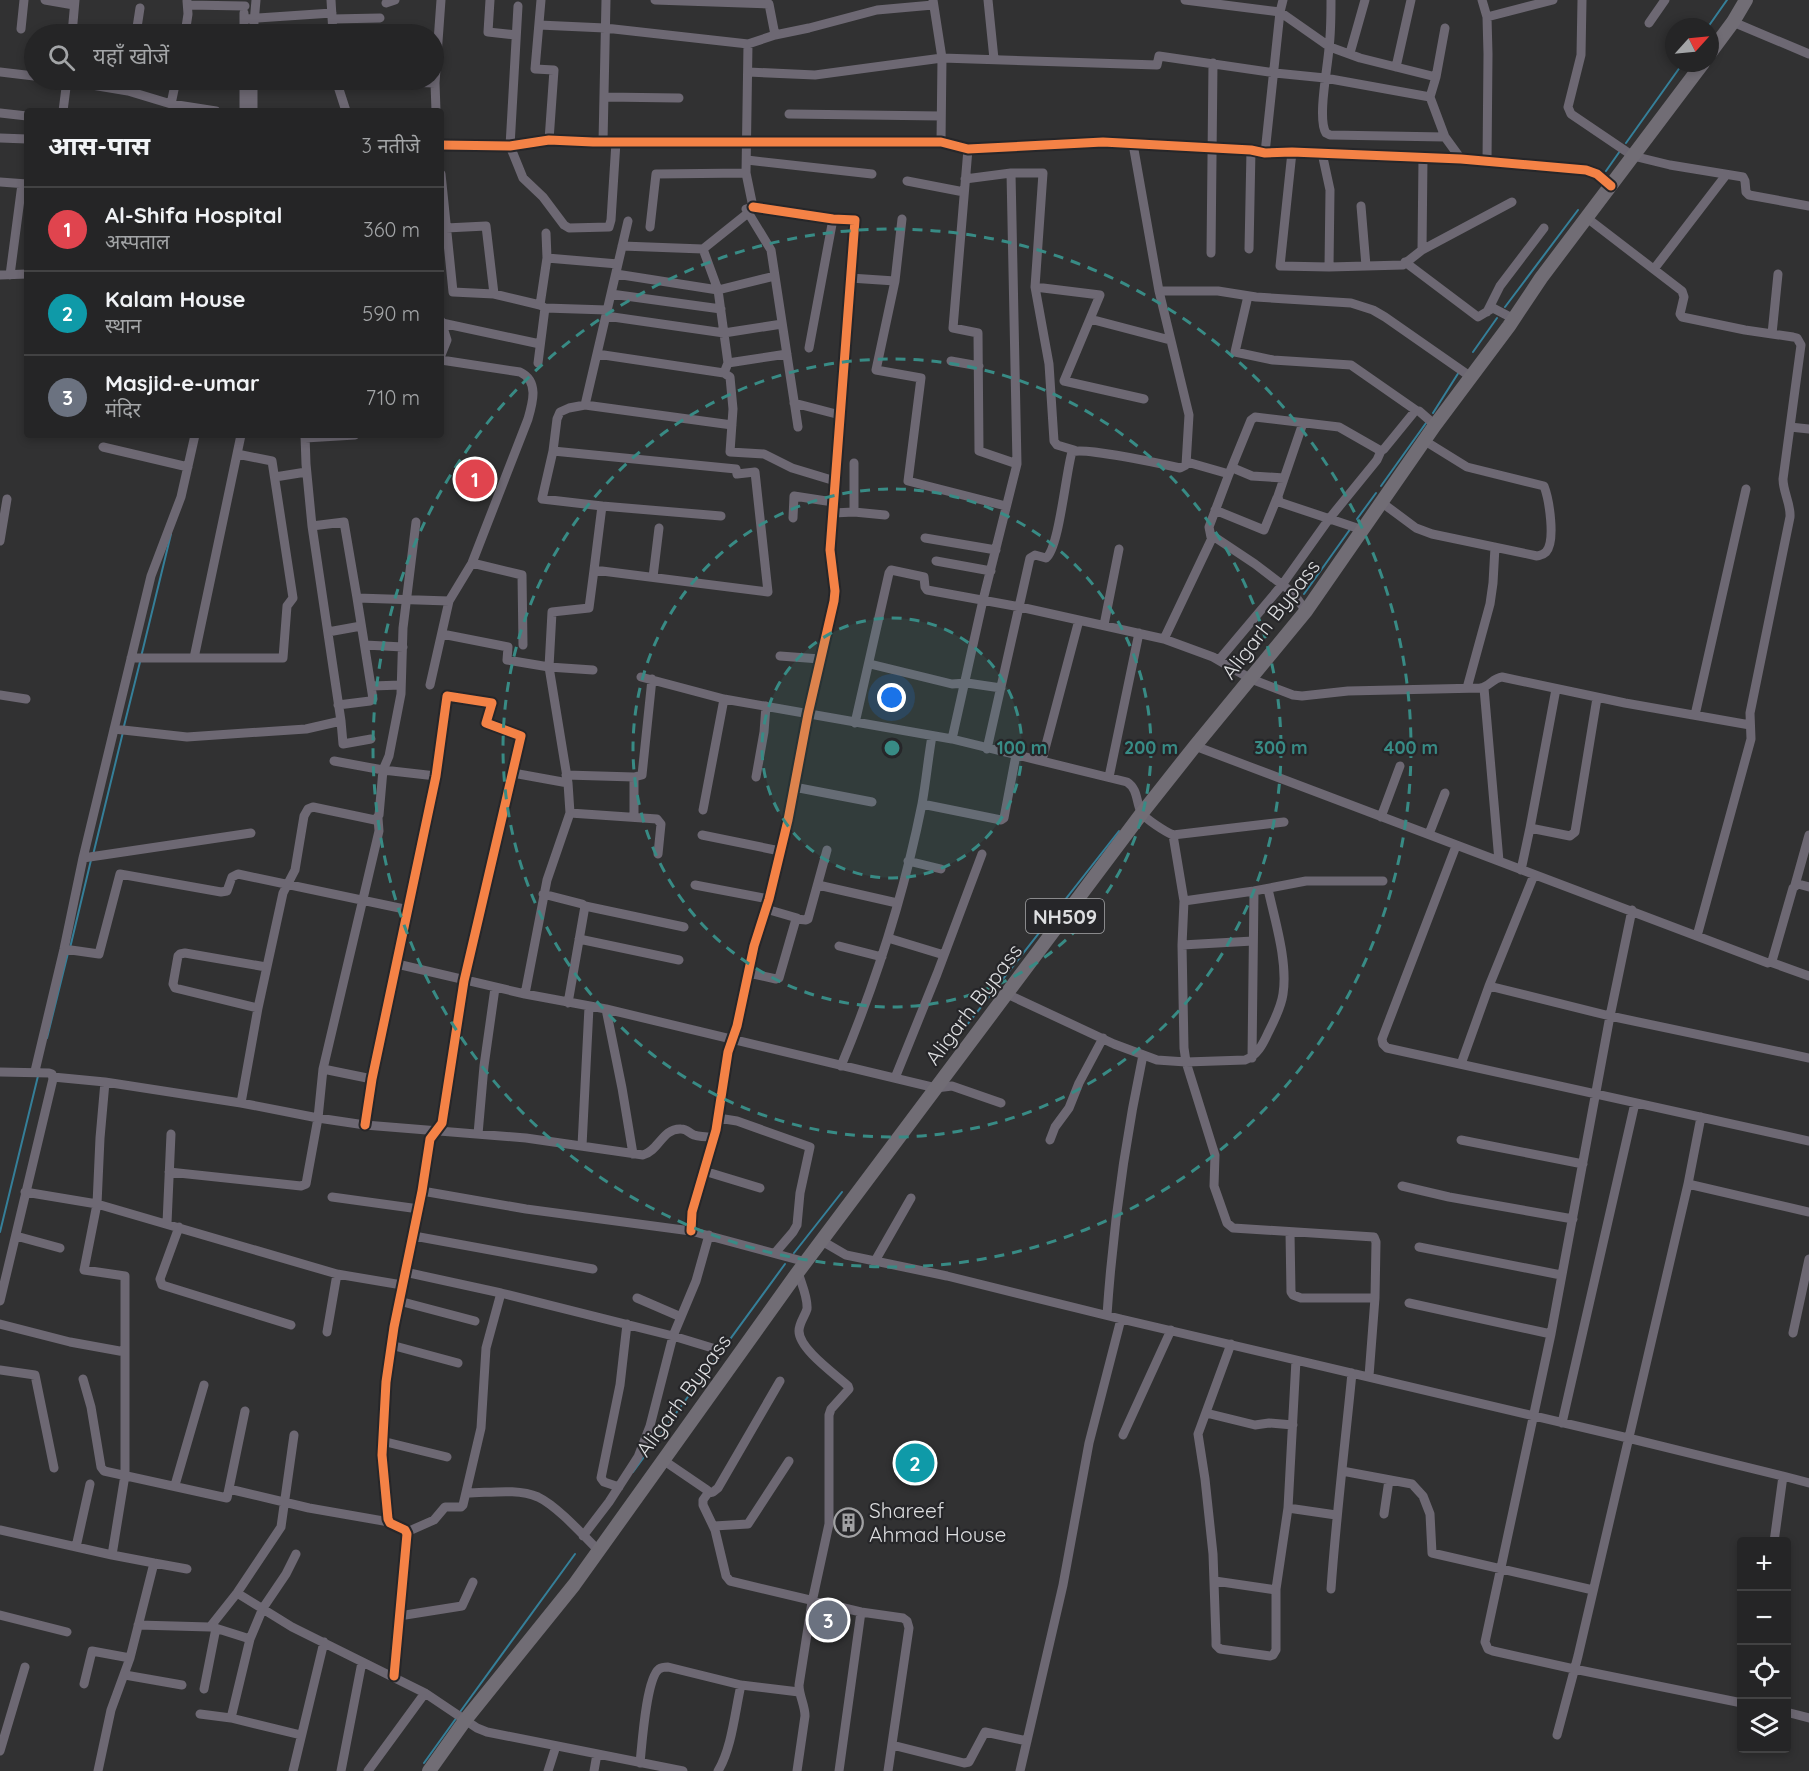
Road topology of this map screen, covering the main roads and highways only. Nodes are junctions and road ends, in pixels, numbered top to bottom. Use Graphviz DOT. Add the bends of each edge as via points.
graph roads {
  1 [pos="1746,0"];
  2 [pos="1719,41"];
  3 [pos="1695,72"];
  4 [pos="429,1771"];
  1 -- 2 [label="highway"];
  3 -- 4 [label="highway, Aligarh Bypass / NH509" via="1541,278 1306,611 1142,813 802,1267 574,1585 461,1716"];
}
